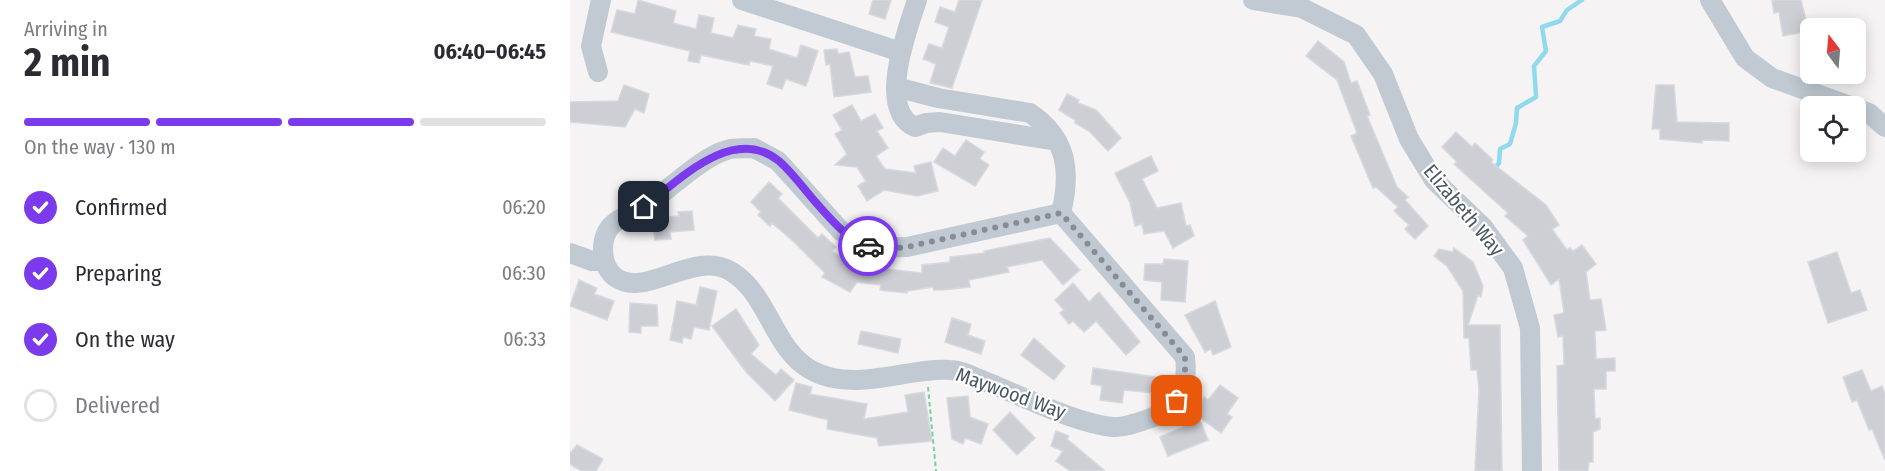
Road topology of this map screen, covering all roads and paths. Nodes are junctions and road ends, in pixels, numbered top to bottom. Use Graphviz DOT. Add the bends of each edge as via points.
graph roads {
  1 [pos="601,0"];
  2 [pos="742,0"];
  3 [pos="917,0"];
  4 [pos="1253,0"];
  5 [pos="1710,0"];
  6 [pos="901,52"];
  7 [pos="598,72"];
  8 [pos="896,87"];
  9 [pos="1822,96"];
  10 [pos="1866,112"];
  11 [pos="1885,127"];
  12 [pos="1057,141"];
  13 [pos="1061,213"];
  14 [pos="570,253"];
  15 [pos="603,261"];
  16 [pos="926,372"];
  17 [pos="936,471"];
  18 [pos="1532,471"];
  1 -- 7 [label="street" via="591,46"];
  2 -- 6 [label="street"];
  3 -- 6 [label="street"];
  4 -- 18 [label="street, Elizabeth Way" via="1302,8 1356,35 1383,74 1408,139 1434,180 1483,227 1513,268 1530,328"];
  5 -- 9 [label="street" via="1745,58 1772,78"];
  6 -- 8 [label="street"];
  8 -- 12 [label="street" via="1030,113 1042,121"];
  8 -- 12 [label="street" via="904,117 915,128 940,122"];
  10 -- 11 [label="street"];
  12 -- 13 [label="street" via="1067,166 1068,181"];
  13 -- 15 [label="street" via="907,247 874,248 841,231 778,161 754,148 727,150 612,225 603,243"];
  13 -- 16 [label="street, Maywood Way" via="1185,357 1185,387 1177,401 1165,414 1114,427 1082,420 952,370"];
  14 -- 15 [label="street"];
  15 -- 16 [label="street, Maywood Way" via="613,276 628,283 697,266 733,272 762,306 779,337 811,370 863,380"];
  16 -- 17 [label="path"];
}
